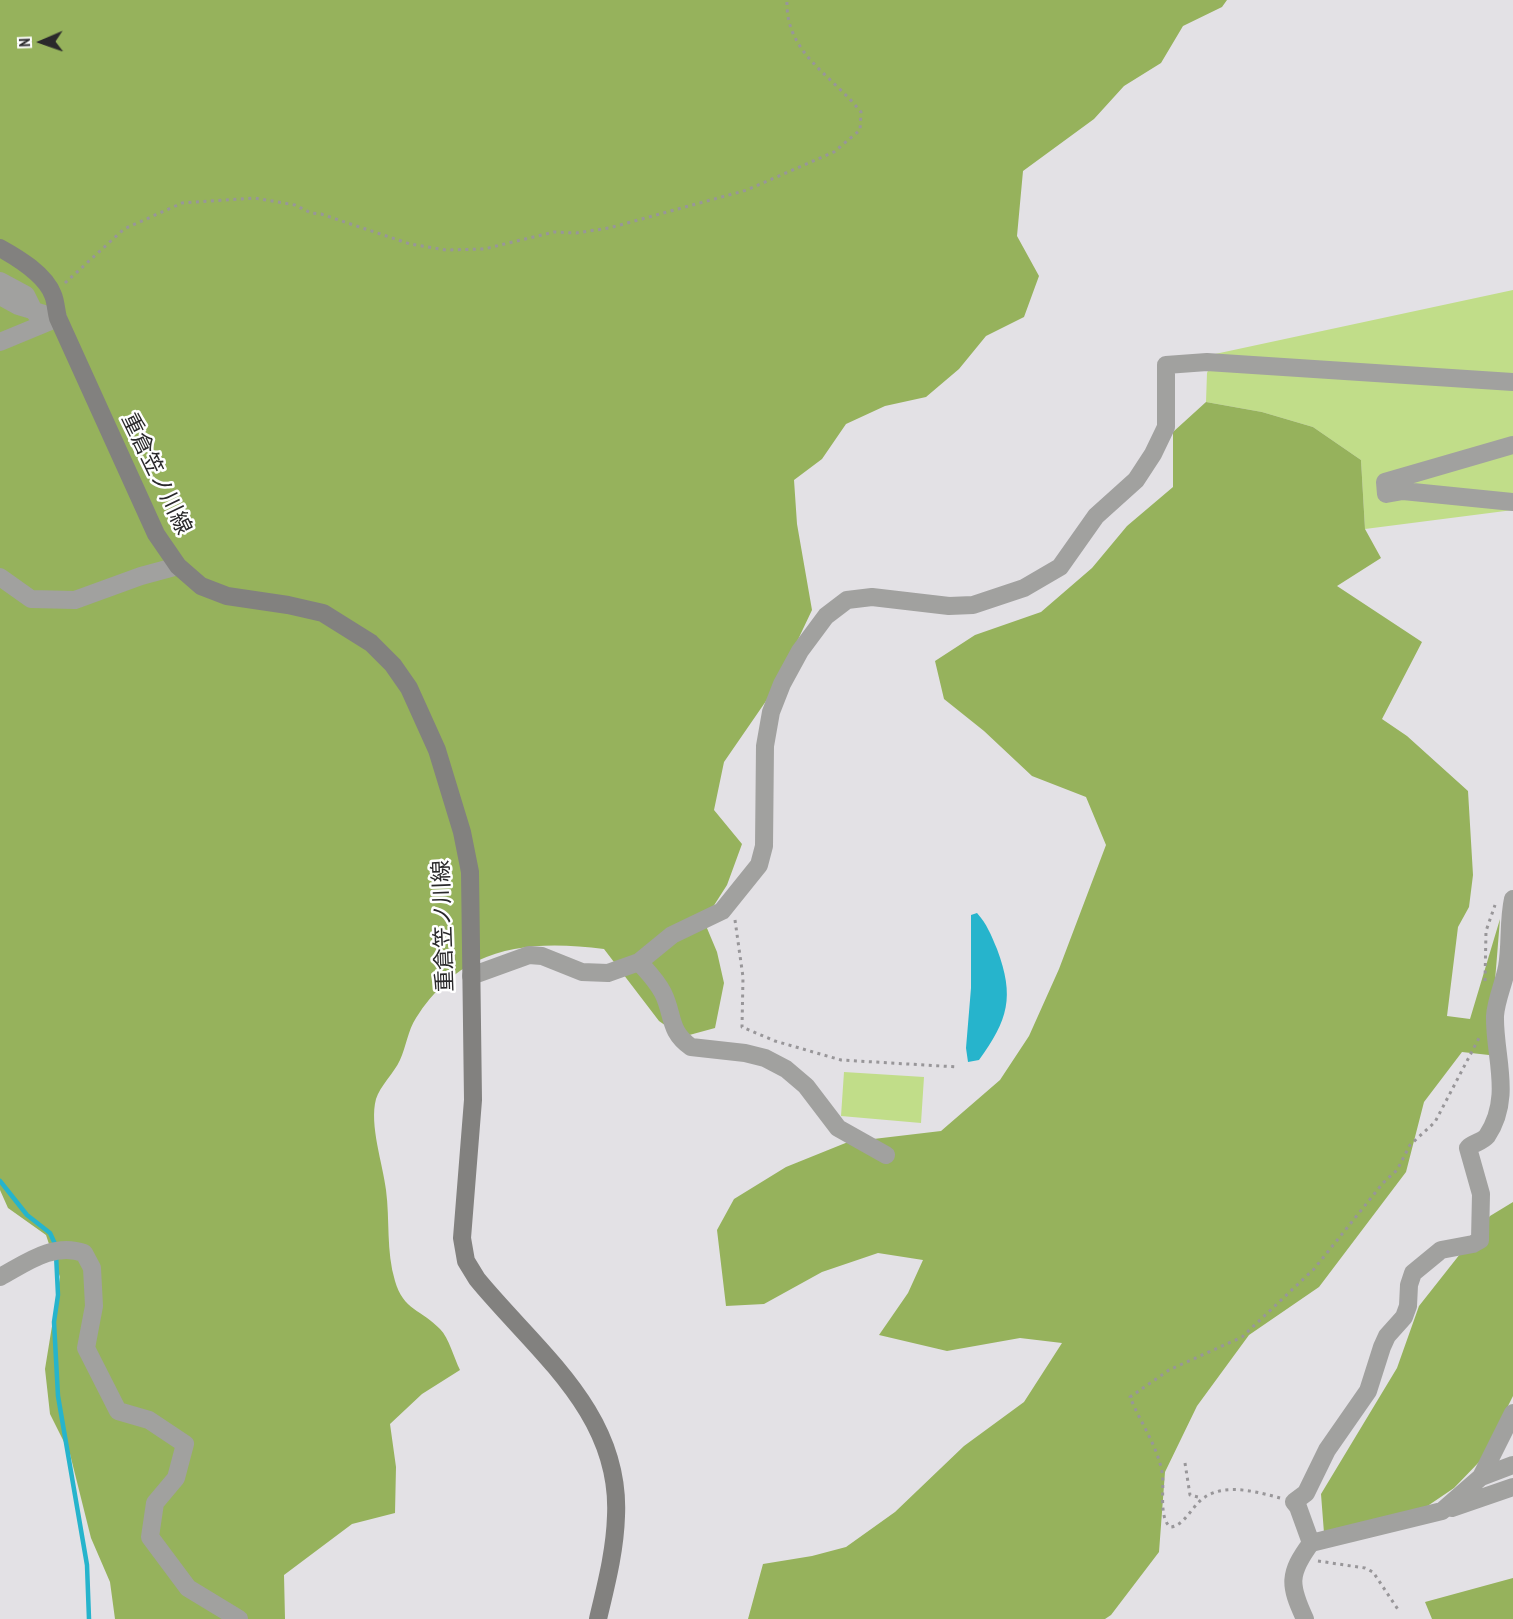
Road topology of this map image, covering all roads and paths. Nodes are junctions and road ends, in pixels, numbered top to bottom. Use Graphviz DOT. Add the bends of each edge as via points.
graph roads {
  1 [pos="787,0"];
  2 [pos="0,248"];
  3 [pos="0,280"];
  4 [pos="53,294"];
  5 [pos="0,296"];
  6 [pos="35,313"];
  7 [pos="58,318"];
  8 [pos="0,342"];
  9 [pos="1513,382"];
  10 [pos="1513,445"];
  11 [pos="1513,502"];
  12 [pos="177,566"];
  13 [pos="0,577"];
  14 [pos="1513,890"];
  15 [pos="730,903"];
  16 [pos="639,962"];
  17 [pos="471,976"];
  18 [pos="1485,987"];
  19 [pos="1481,1029"];
  20 [pos="958,1067"];
  21 [pos="886,1155"];
  22 [pos="0,1277"];
  23 [pos="1513,1413"];
  24 [pos="1185,1463"];
  25 [pos="1513,1465"];
  26 [pos="1481,1477"];
  27 [pos="1513,1487"];
  28 [pos="1202,1498"];
  29 [pos="1293,1502"];
  30 [pos="1442,1511"];
  31 [pos="1308,1548"];
  32 [pos="1400,1611"];
  33 [pos="239,1619"];
  34 [pos="598,1619"];
  35 [pos="1305,1619"];
  1 -- 4 [label="path" via="786,19 798,47 861,111 860,130 834,152 747,190 609,228 554,232 484,249 446,250 410,244 295,205 254,198 193,201 124,229"];
  2 -- 4 [label="main road, 重倉笠ノ川線" via="18,258"];
  3 -- 6 [label="street" via="26,295"];
  4 -- 7 [label="main road, 重倉笠ノ川線"];
  5 -- 6 [label="street"];
  6 -- 7 [label="street"];
  7 -- 8 [label="street"];
  7 -- 12 [label="main road, 重倉笠ノ川線" via="156,534"];
  9 -- 15 [label="street" via="1207,362 1166,365 1166,427 1153,454 1136,480 1096,516 1060,567 1024,588 973,605 872,597 847,600 826,616 800,651 771,712 765,746 764,846 759,865"];
  10 -- 11 [label="street" via="1385,482 1384,486 1386,494 1403,491"];
  12 -- 13 [label="street" via="75,600 31,599"];
  12 -- 17 [label="main road, 重倉笠ノ川線" via="201,586 227,596 323,614 371,643 409,687 437,750 462,832 470,872"];
  14 -- 18 [label="path" via="1494,906 1486,931"];
  14 -- 29 [label="street" via="1508,965 1495,1014 1504,1075 1502,1094 1497,1117 1486,1137 1468,1148 1481,1194 1480,1240 1438,1252 1413,1273 1408,1306 1400,1323 1387,1336 1368,1391 1333,1440 1306,1493"];
  15 -- 16 [label="street" via="722,911 672,935"];
  15 -- 20 [label="path" via="743,977 742,1027 841,1060"];
  16 -- 17 [label="street" via="608,974 594,974 529,955"];
  16 -- 21 [label="street" via="658,984 674,1030 682,1040 691,1047 765,1058 786,1069 806,1086 838,1128"];
  17 -- 34 [label="main road, 重倉笠ノ川線" via="473,1100 462,1238 466,1261 477,1279 581,1397 606,1444 616,1490 616,1516"];
  19 -- 28 [label="path" via="1479,1040 1435,1122 1410,1145 1397,1170 1314,1269 1242,1337 1169,1370 1131,1397 1162,1470 1165,1523 1170,1527 1179,1524"];
  22 -- 33 [label="street" via="44,1253 70,1248 84,1253 92,1268 94,1306 86,1348 118,1411 149,1420 185,1444 176,1478 154,1503 150,1537 188,1588"];
  23 -- 26 [label="street"];
  24 -- 28 [label="path" via="1190,1495"];
  25 -- 26 [label="street"];
  26 -- 30 [label="street"];
  27 -- 30 [label="street"];
  28 -- 29 [label="path" via="1217,1492 1244,1491"];
  29 -- 31 [label="street" via="1298,1507"];
  30 -- 31 [label="street"];
  31 -- 32 [label="path" via="1311,1559 1373,1572"];
  31 -- 35 [label="street" via="1295,1570 1292,1591"];
}
